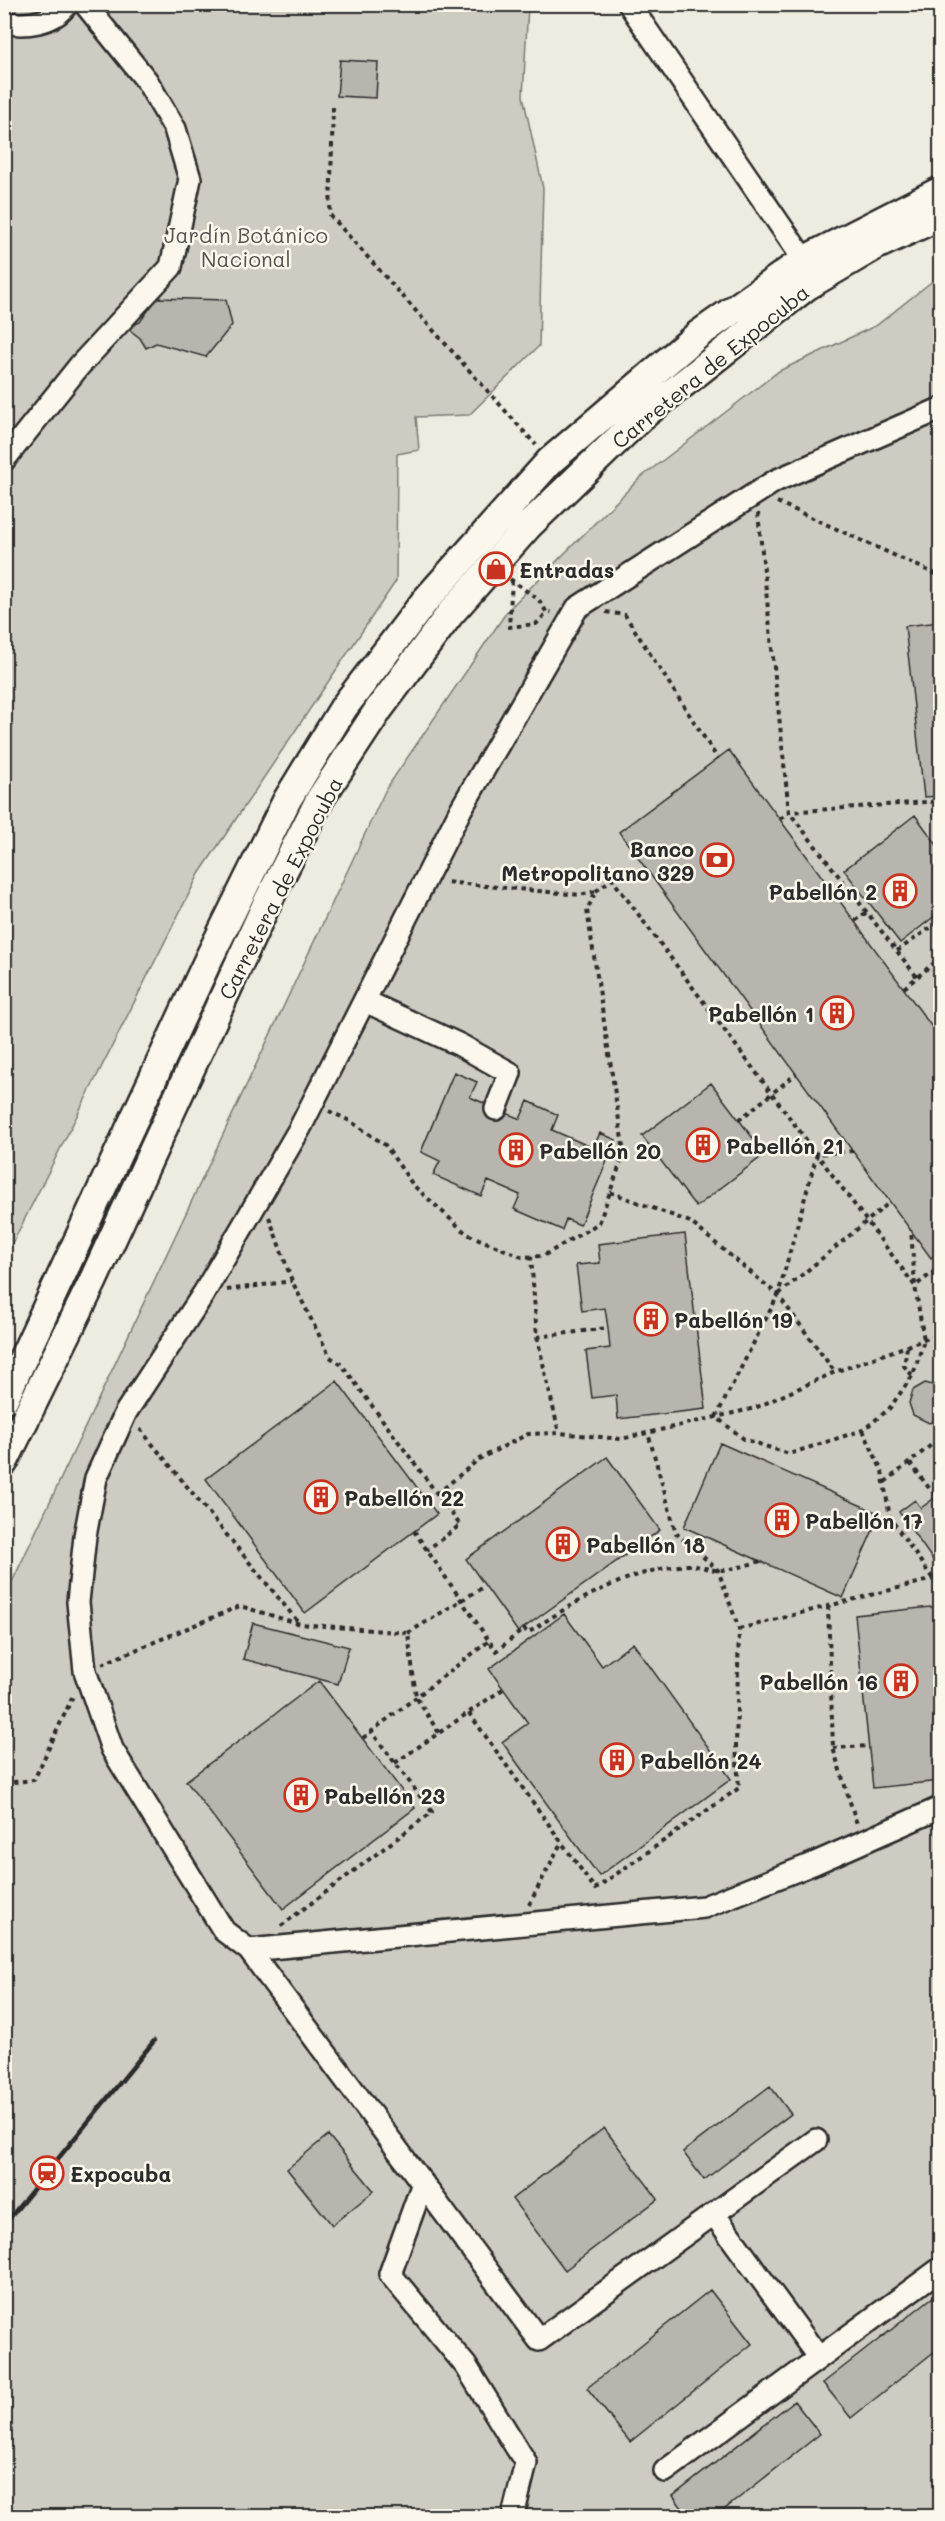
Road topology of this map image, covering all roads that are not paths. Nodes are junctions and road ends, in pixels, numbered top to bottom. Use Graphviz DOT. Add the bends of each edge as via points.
graph roads {
  1 [pos="67,4"];
  2 [pos="85,4"];
  3 [pos="629,4"];
  4 [pos="4,21"];
  5 [pos="940,191"];
  6 [pos="940,216"];
  7 [pos="804,260"];
  8 [pos="940,409"];
  9 [pos="4,460"];
  10 [pos="365,1001"];
  11 [pos="496,1109"];
  12 [pos="4,1399"];
  13 [pos="4,1462"];
  14 [pos="940,1808"];
  15 [pos="249,1950"];
  16 [pos="816,2140"];
  17 [pos="423,2183"];
  18 [pos="714,2214"];
  19 [pos="940,2269"];
  20 [pos="819,2358"];
  21 [pos="665,2470"];
  22 [pos="513,2517"];
  1 -- 4 [label="street" via="48,20 17,25"];
  2 -- 9 [label="street" via="147,81 174,129 190,179 171,267 80,364"];
  3 -- 7 [label="street"];
  5 -- 7 [label="main road, Carretera de Expocuba"];
  6 -- 13 [label="main road, Carretera de Expocuba" via="875,246 807,286 641,417 528,525 502,573 450,614 379,709 320,799 267,903 92,1283"];
  7 -- 12 [label="main road, Carretera de Expocuba" via="699,334 550,461 424,601 344,707 287,800 209,958"];
  8 -- 10 [label="street" via="775,481 577,608 461,809"];
  10 -- 11 [label="street" via="510,1073"];
  10 -- 15 [label="street" via="300,1128 204,1293 126,1412 96,1478 84,1536 78,1602 85,1671 118,1758 224,1931"];
  14 -- 15 [label="street" via="704,1907"];
  15 -- 17 [label="street"];
  16 -- 18 [label="street"];
  17 -- 18 [label="street" via="539,2340"];
  17 -- 22 [label="street" via="390,2274 466,2366 526,2463"];
  18 -- 20 [label="street"];
  19 -- 20 [label="street"];
  20 -- 21 [label="street"];
}
